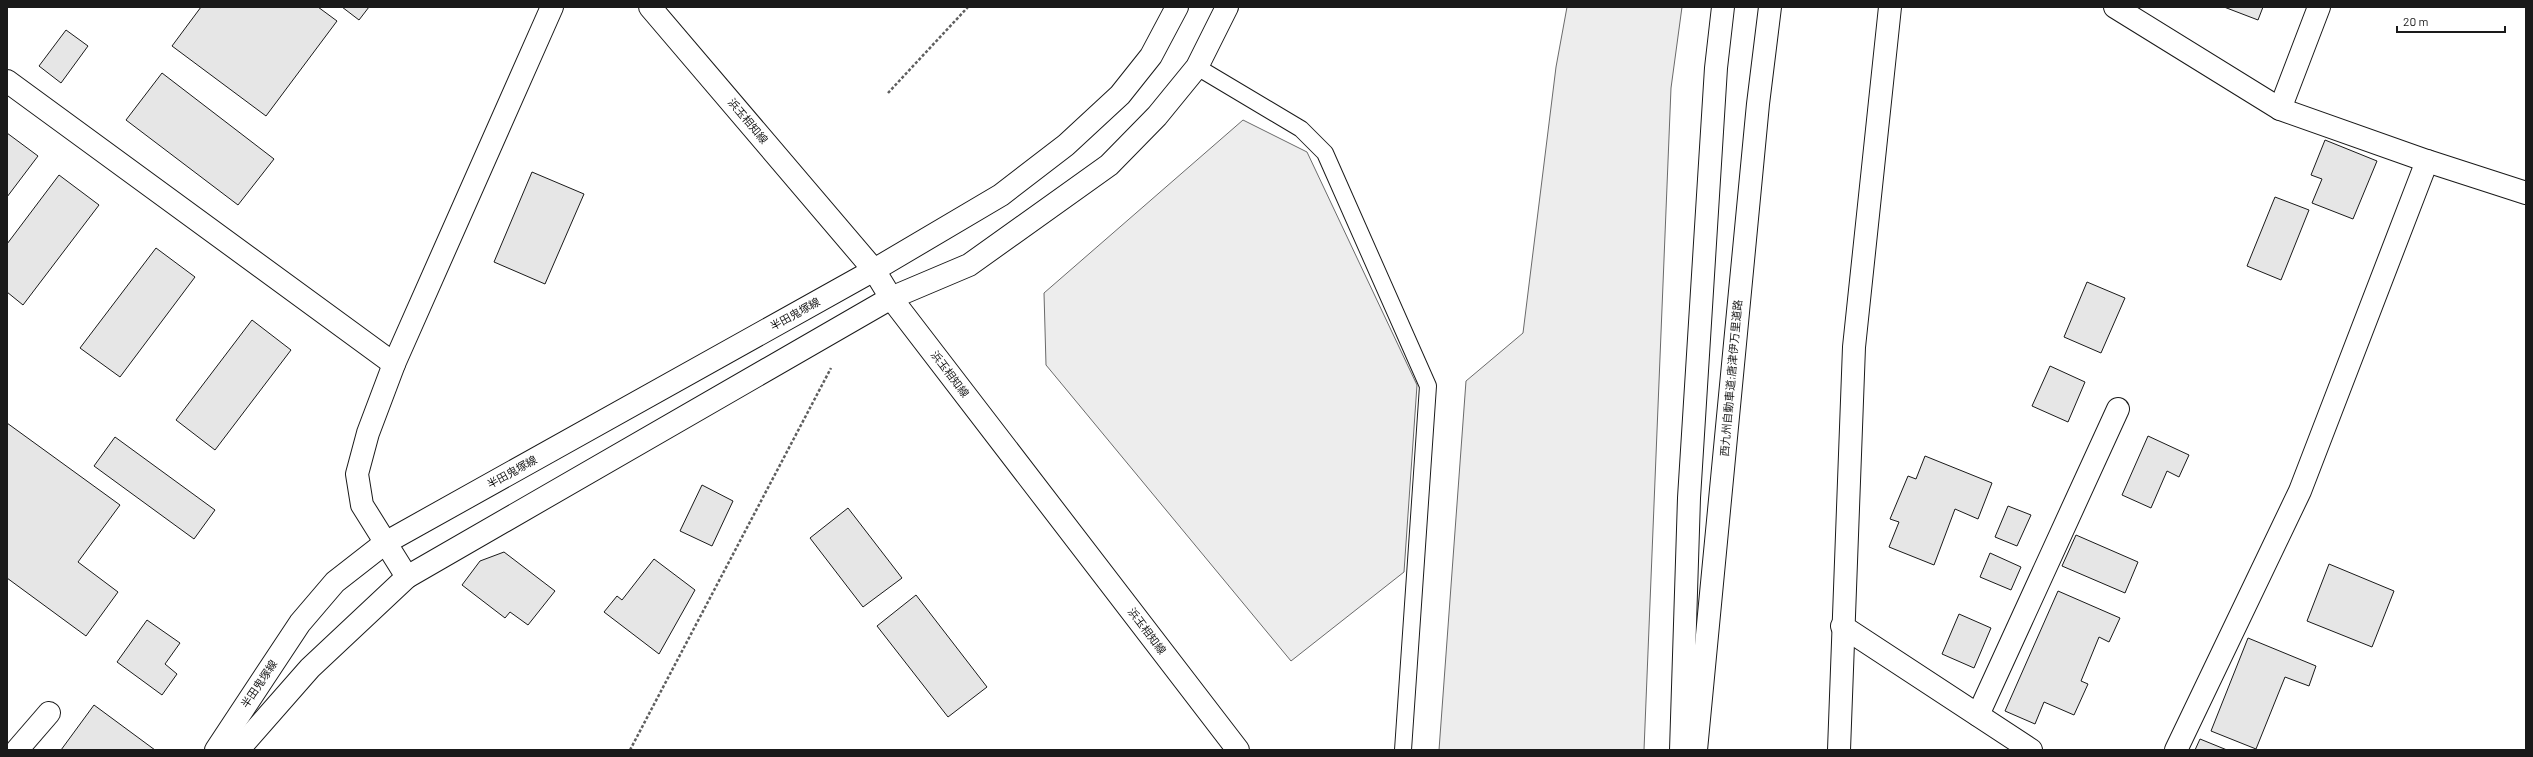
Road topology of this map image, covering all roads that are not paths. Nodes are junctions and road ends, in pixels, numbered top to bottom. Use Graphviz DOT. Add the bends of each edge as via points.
graph roads {
  1 [pos="552,7"];
  2 [pos="650,7"];
  3 [pos="1177,7"];
  4 [pos="1226,7"];
  5 [pos="1723,7"];
  6 [pos="1770,7"];
  7 [pos="1890,7"];
  8 [pos="2115,7"];
  9 [pos="2319,7"];
  10 [pos="1197,67"];
  11 [pos="7,81"];
  12 [pos="2280,110"];
  13 [pos="2427,161"];
  14 [pos="2526,192"];
  15 [pos="874,270"];
  16 [pos="891,298"];
  17 [pos="394,364"];
  18 [pos="2118,409"];
  19 [pos="385,543"];
  20 [pos="407,577"];
  21 [pos="1842,626"];
  22 [pos="49,713"];
  23 [pos="1978,715"];
  24 [pos="17,750"];
  25 [pos="216,750"];
  26 [pos="238,750"];
  27 [pos="1238,750"];
  28 [pos="1403,750"];
  29 [pos="1681,750"];
  30 [pos="1696,750"];
  31 [pos="1839,750"];
  32 [pos="2031,750"];
  33 [pos="2176,750"];
  1 -- 17 [label="main road"];
  2 -- 15 [label="main road, 浜玉相知線"];
  3 -- 15 [label="main road, 半田鬼塚線" via="1147,62 1120,94 1066,145 1001,195"];
  4 -- 10 [label="main road"];
  5 -- 29 [label="main road" via="1716,68 1689,498"];
  6 -- 30 [label="main road, 西九州自動車道;唐津伊万里道路" via="1758,104"];
  7 -- 21 [label="main road" via="1854,347"];
  8 -- 12 [label="main road"];
  9 -- 12 [label="main road"];
  10 -- 16 [label="main road" via="1157,116 1109,165 969,265"];
  10 -- 28 [label="lane" via="1301,129 1325,152 1428,386"];
  11 -- 17 [label="main road"];
  12 -- 13 [label="main road"];
  13 -- 14 [label="main road"];
  13 -- 33 [label="main road" via="2300,491"];
  15 -- 16 [label="main road, 浜玉相知線"];
  15 -- 19 [label="main road, 半田鬼塚線"];
  16 -- 20 [label="main road"];
  16 -- 27 [label="main road, 浜玉相知線"];
  17 -- 19 [label="main road" via="368,433 357,474 362,505"];
  18 -- 23 [label="main road"];
  19 -- 20 [label="main road"];
  19 -- 25 [label="main road, 半田鬼塚線" via="335,582 300,623"];
  20 -- 26 [label="main road" via="310,668"];
  21 -- 23 [label="main road"];
  21 -- 31 [label="main road"];
  22 -- 24 [label="main road"];
  23 -- 32 [label="main road"];
}
